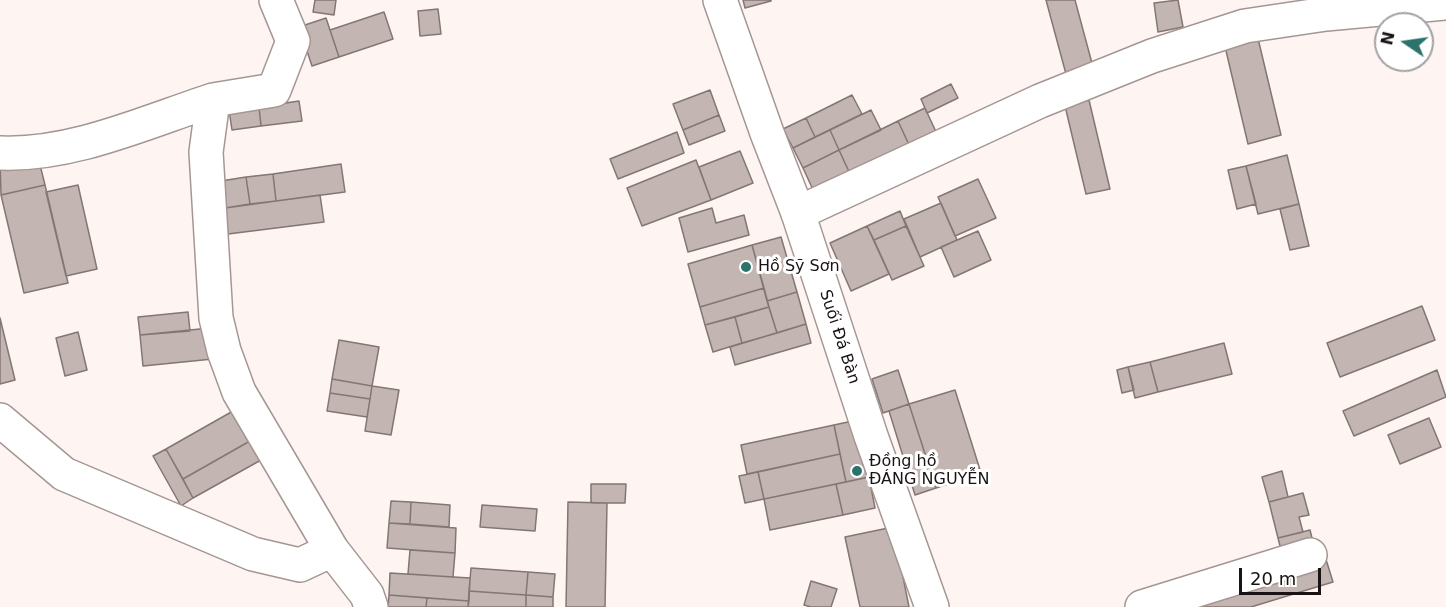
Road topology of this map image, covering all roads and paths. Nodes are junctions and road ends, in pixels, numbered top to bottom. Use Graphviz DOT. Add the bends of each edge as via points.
graph roads {
  1 [pos="276,0"];
  2 [pos="720,0"];
  3 [pos="1446,3"];
  4 [pos="1243,13"];
  5 [pos="213,100"];
  6 [pos="0,153"];
  7 [pos="798,213"];
  8 [pos="0,420"];
  9 [pos="332,550"];
  10 [pos="1310,555"];
  11 [pos="371,607"];
  12 [pos="932,607"];
  13 [pos="1142,607"];
  1 -- 5 [label="street" via="293,41 273,90"];
  2 -- 7 [label="street, Suối Đá Bàn"];
  3 -- 4 [label="street" via="1326,14"];
  4 -- 7 [label="street"];
  5 -- 6 [label="street" via="73,146"];
  5 -- 9 [label="street" via="206,152 216,318 224,351 239,392"];
  7 -- 12 [label="street, Suối Đá Bàn"];
  8 -- 9 [label="street" via="64,474 253,554 300,565"];
  9 -- 11 [label="street" via="367,595"];
  10 -- 13 [label="street"];
}
